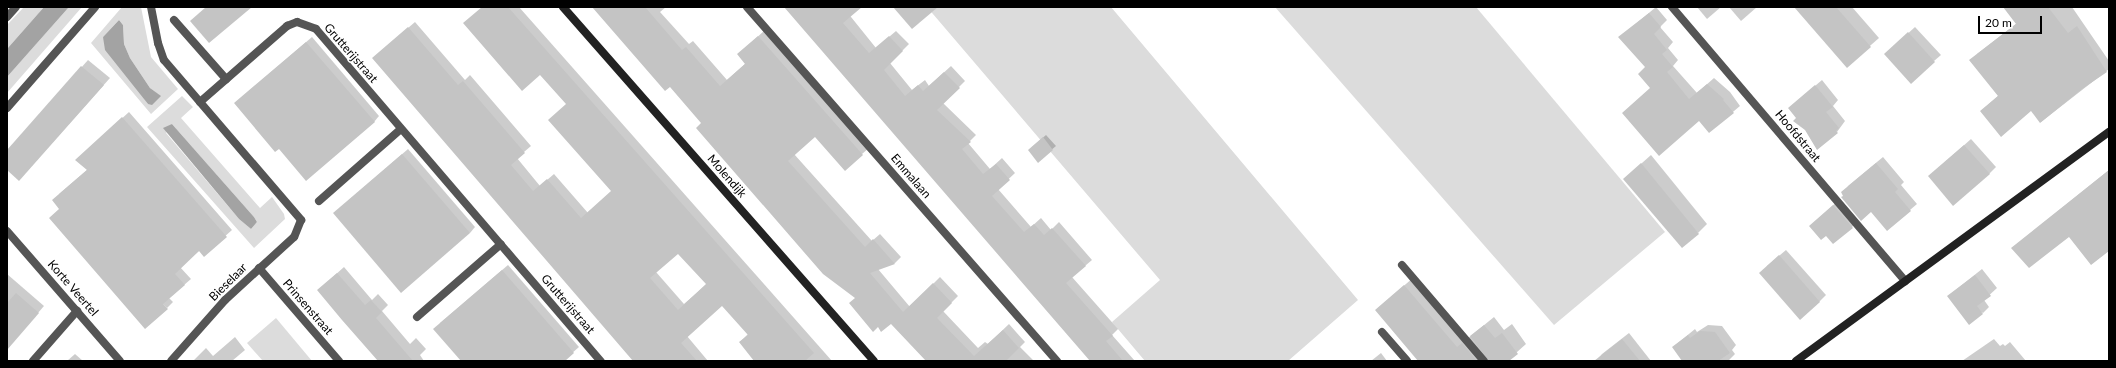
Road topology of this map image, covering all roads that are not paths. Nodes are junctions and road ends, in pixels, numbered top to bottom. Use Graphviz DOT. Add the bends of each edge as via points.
graph roads {
  1 [pos="16,7"];
  2 [pos="95,7"];
  3 [pos="150,7"];
  4 [pos="562,7"];
  5 [pos="747,7"];
  6 [pos="1672,7"];
  7 [pos="7,17"];
  8 [pos="174,20"];
  9 [pos="226,79"];
  10 [pos="200,102"];
  11 [pos="7,108"];
  12 [pos="402,129"];
  13 [pos="2109,132"];
  14 [pos="319,201"];
  15 [pos="7,231"];
  16 [pos="500,244"];
  17 [pos="1402,265"];
  18 [pos="259,268"];
  19 [pos="1905,281"];
  20 [pos="77,311"];
  21 [pos="417,317"];
  22 [pos="1382,332"];
  23 [pos="33,361"];
  24 [pos="120,361"];
  25 [pos="171,361"];
  26 [pos="340,361"];
  27 [pos="601,361"];
  28 [pos="874,361"];
  29 [pos="1057,361"];
  30 [pos="1407,361"];
  31 [pos="1484,361"];
  32 [pos="1796,361"];
  1 -- 7 [label="street"];
  2 -- 11 [label="street"];
  3 -- 10 [label="street" via="164,60"];
  4 -- 28 [label="street, Molendijk"];
  5 -- 29 [label="street, Emmalaan"];
  6 -- 19 [label="street, Hoofdstraat"];
  8 -- 9 [label="street"];
  9 -- 10 [label="street, Grutterijstraat"];
  9 -- 12 [label="street, Grutterijstraat" via="287,26 297,22 306,24 316,29"];
  10 -- 18 [label="street, Bieselaar" via="301,220 294,236"];
  12 -- 14 [label="street"];
  12 -- 16 [label="street, Grutterijstraat"];
  13 -- 19 [label="street"];
  15 -- 20 [label="street, Korte Veertel"];
  16 -- 21 [label="street"];
  16 -- 27 [label="street, Grutterijstraat"];
  17 -- 31 [label="street"];
  18 -- 25 [label="street, Bieselaar" via="225,300"];
  18 -- 26 [label="street, Prinsenstraat"];
  19 -- 32 [label="street"];
  20 -- 23 [label="street"];
  20 -- 24 [label="street, Korte Veertel"];
  22 -- 30 [label="street"];
}
